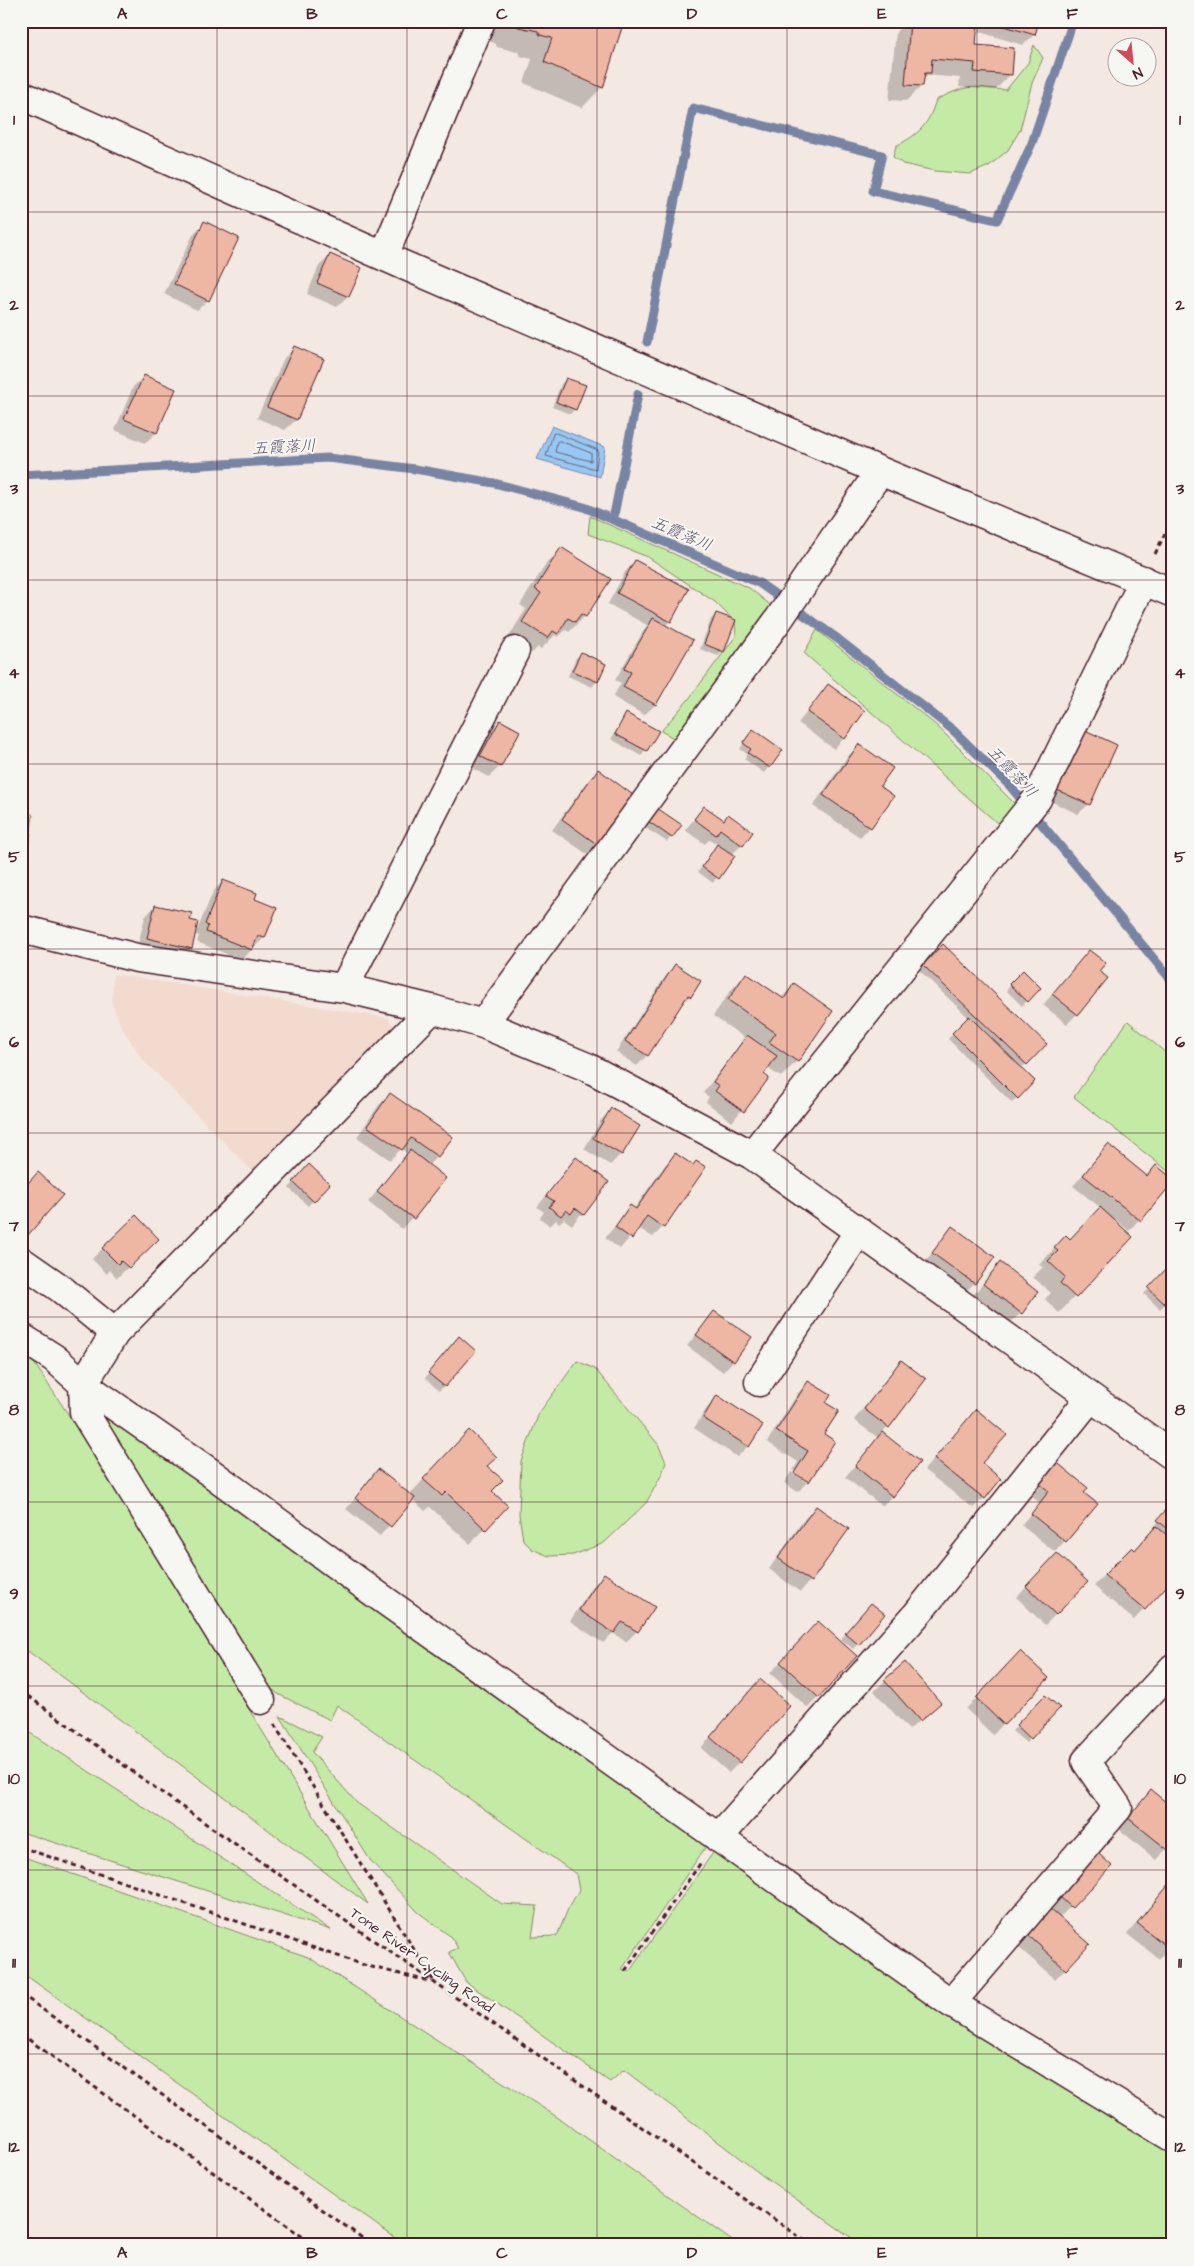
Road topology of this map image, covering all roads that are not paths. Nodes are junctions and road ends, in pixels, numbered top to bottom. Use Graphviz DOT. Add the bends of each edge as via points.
graph roads {
  1 [pos="481,21"];
  2 [pos="21,95"];
  3 [pos="384,256"];
  4 [pos="880,471"];
  5 [pos="1144,580"];
  6 [pos="1173,592"];
  7 [pos="515,651"];
  8 [pos="21,929"];
  9 [pos="344,988"];
  10 [pos="432,1009"];
  11 [pos="483,1024"];
  12 [pos="752,1155"];
  13 [pos="859,1231"];
  14 [pos="21,1261"];
  15 [pos="115,1334"];
  16 [pos="21,1337"];
  17 [pos="759,1382"];
  18 [pos="83,1384"];
  19 [pos="1090,1398"];
  20 [pos="1173,1456"];
  21 [pos="1173,1668"];
  22 [pos="261,1700"];
  23 [pos="718,1838"];
  24 [pos="951,2003"];
  25 [pos="1173,2138"];
  1 -- 3 [label="street"];
  2 -- 3 [label="street"];
  3 -- 4 [label="street"];
  4 -- 5 [label="street"];
  4 -- 11 [label="street" via="779,619"];
  5 -- 6 [label="street"];
  5 -- 12 [label="street" via="1031,808"];
  7 -- 9 [label="street"];
  8 -- 9 [label="street" via="137,958"];
  9 -- 10 [label="street"];
  10 -- 11 [label="street"];
  10 -- 15 [label="street"];
  11 -- 12 [label="street" via="587,1067"];
  12 -- 13 [label="street"];
  13 -- 17 [label="street"];
  13 -- 19 [label="street"];
  14 -- 15 [label="street" via="60,1288"];
  15 -- 18 [label="street"];
  16 -- 18 [label="street" via="54,1358"];
  18 -- 22 [label="street" via="84,1412"];
  18 -- 23 [label="street" via="212,1473"];
  19 -- 20 [label="street"];
  19 -- 23 [label="street" via="917,1614"];
  21 -- 24 [label="street" via="1086,1761 1118,1808"];
  23 -- 24 [label="street"];
  24 -- 25 [label="street"];
}
